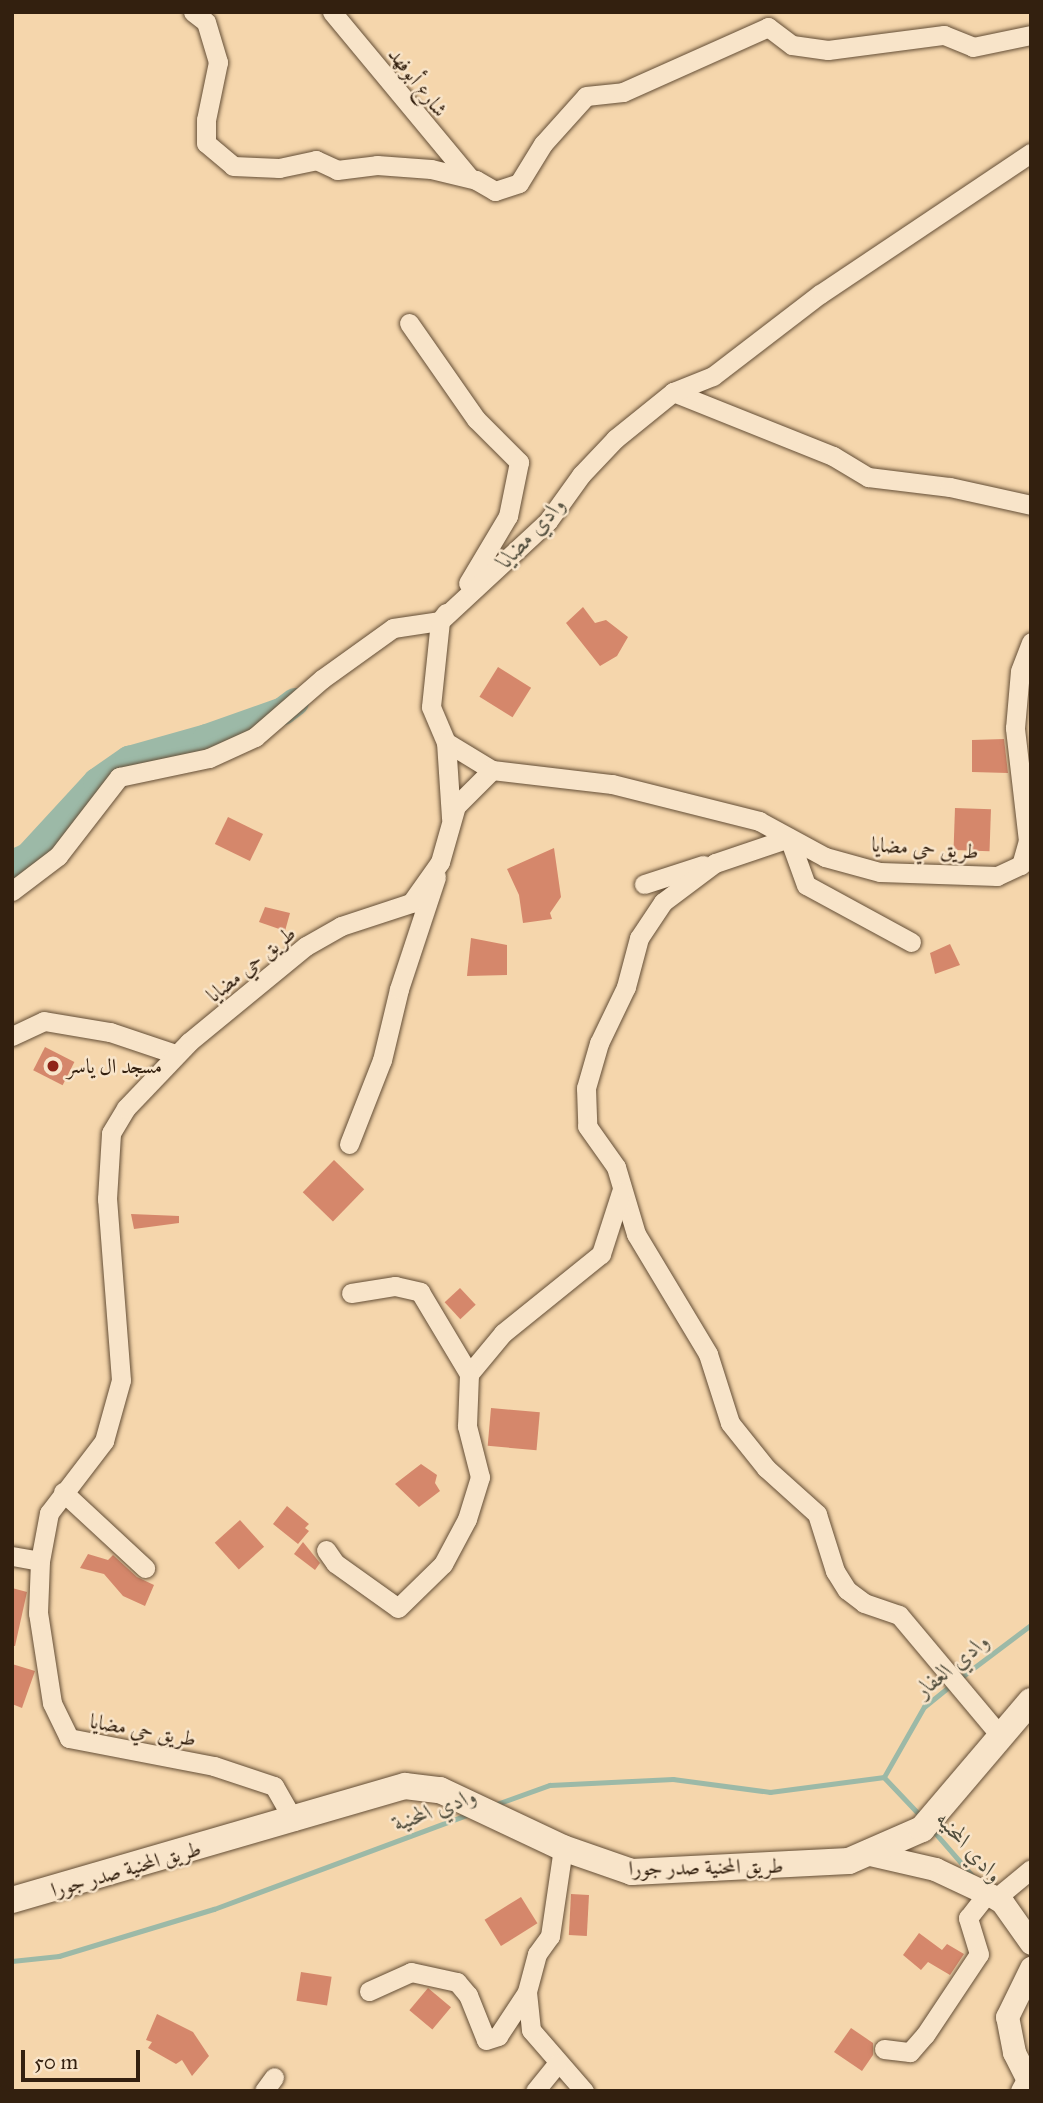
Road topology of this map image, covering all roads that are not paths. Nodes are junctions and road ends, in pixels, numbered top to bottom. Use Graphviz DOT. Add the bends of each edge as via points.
graph roads {
  1 [pos="193,12"];
  2 [pos="332,12"];
  3 [pos="1031,35"];
  4 [pos="1031,153"];
  5 [pos="470,178"];
  6 [pos="409,323"];
  7 [pos="673,392"];
  8 [pos="1031,505"];
  9 [pos="440,621"];
  10 [pos="1031,642"];
  11 [pos="446,742"];
  12 [pos="492,770"];
  13 [pos="451,818"];
  14 [pos="789,838"];
  15 [pos="1029,841"];
  16 [pos="440,862"];
  17 [pos="715,863"];
  18 [pos="1026,871"];
  19 [pos="644,884"];
  20 [pos="12,891"];
  21 [pos="911,942"];
  22 [pos="12,1036"];
  23 [pos="175,1054"];
  24 [pos="349,1144"];
  25 [pos="621,1192"];
  26 [pos="351,1293"];
  27 [pos="469,1374"];
  28 [pos="63,1492"];
  29 [pos="326,1550"];
  30 [pos="12,1556"];
  31 [pos="40,1561"];
  32 [pos="145,1569"];
  33 [pos="1031,1701"];
  34 [pos="999,1734"];
  35 [pos="294,1821"];
  36 [pos="563,1848"];
  37 [pos="880,1849"];
  38 [pos="1031,1869"];
  39 [pos="992,1896"];
  40 [pos="12,1899"];
  41 [pos="1029,1938"];
  42 [pos="1031,1968"];
  43 [pos="369,1991"];
  44 [pos="527,1992"];
  45 [pos="884,2049"];
  46 [pos="557,2064"];
  47 [pos="535,2091"];
  48 [pos="584,2091"];
  49 [pos="1022,2091"];
  1 -- 5 [label="street" via="206,22 218,62 206,143 233,166 279,168 316,160 337,170 377,165 431,169"];
  2 -- 5 [label="street, شارع أبوفهد"];
  3 -- 5 [label="street" via="973,47 944,35 828,50 792,45 768,27 623,92 586,96 543,144 519,183 495,191"];
  4 -- 7 [label="street" via="820,293 713,376"];
  6 -- 9 [label="street" via="476,419 519,462 508,516 494,545"];
  7 -- 8 [label="street" via="833,456 868,477 950,487"];
  7 -- 9 [label="street" via="615,439 581,475 548,521"];
  9 -- 11 [label="street" via="431,707"];
  9 -- 20 [label="street" via="393,628 322,679 255,737 209,758 119,777 58,856"];
  10 -- 15 [label="street, طريق حي مضايا" via="1020,671 1015,728"];
  11 -- 12 [label="street"];
  11 -- 13 [label="street"];
  12 -- 13 [label="street, طريق حي مضايا" via="456,806"];
  12 -- 14 [label="street, طريق حي مضايا" via="612,784 759,821"];
  13 -- 16 [label="street, طريق حي مضايا"];
  14 -- 17 [label="street"];
  14 -- 18 [label="street, طريق حي مضايا" via="825,857 880,872 998,876"];
  14 -- 21 [label="street" via="806,885"];
  15 -- 18 [label="street, طريق حي مضايا"];
  16 -- 23 [label="street, طريق حي مضايا" via="411,903 341,926 306,946"];
  16 -- 24 [label="street" via="399,989 382,1060"];
  17 -- 19 [label="street"];
  17 -- 25 [label="street" via="663,902 639,938 626,987 586,1088 587,1126 616,1167"];
  22 -- 23 [label="street" via="44,1021 110,1032"];
  23 -- 28 [label="street, طريق حي مضايا" via="126,1108 111,1133 107,1199 121,1380 104,1441"];
  25 -- 27 [label="street" via="601,1254 503,1333"];
  25 -- 34 [label="street" via="636,1234 708,1354 730,1423 766,1468 817,1514 835,1571 847,1590 864,1603 899,1615"];
  26 -- 27 [label="street" via="395,1286 419,1292"];
  27 -- 29 [label="street" via="467,1426 480,1477 467,1519 443,1564 398,1608 335,1563"];
  28 -- 31 [label="street, طريق حي مضايا" via="49,1513"];
  28 -- 32 [label="street"];
  30 -- 31 [label="street"];
  31 -- 35 [label="street, طريق حي مضايا" via="38,1613 46,1673 59,1724 69,1738 214,1766 274,1786"];
  33 -- 34 [label="main road, طريق المحنية صدر جورا"];
  34 -- 37 [label="main road, طريق المحنية صدر جورا" via="947,1804 922,1829"];
  35 -- 36 [label="main road, طريق المحنية صدر جورا" via="405,1786 440,1790"];
  35 -- 40 [label="main road, طريق المحنية صدر جورا"];
  36 -- 37 [label="main road, طريق المحنية صدر جورا" via="632,1872 808,1865"];
  36 -- 44 [label="street" via="550,1936 537,1954"];
  37 -- 39 [label="street"];
  38 -- 39 [label="street"];
  39 -- 41 [label="street"];
  39 -- 45 [label="street" via="968,1918 979,1954 925,2035 910,2052"];
  42 -- 49 [label="street" via="1007,2017 1014,2052 1028,2080"];
  43 -- 44 [label="street" via="411,1972 457,1982 468,1995 486,2039 498,2036"];
  44 -- 46 [label="street" via="531,2030"];
  46 -- 47 [label="street"];
  46 -- 48 [label="street"];
}
